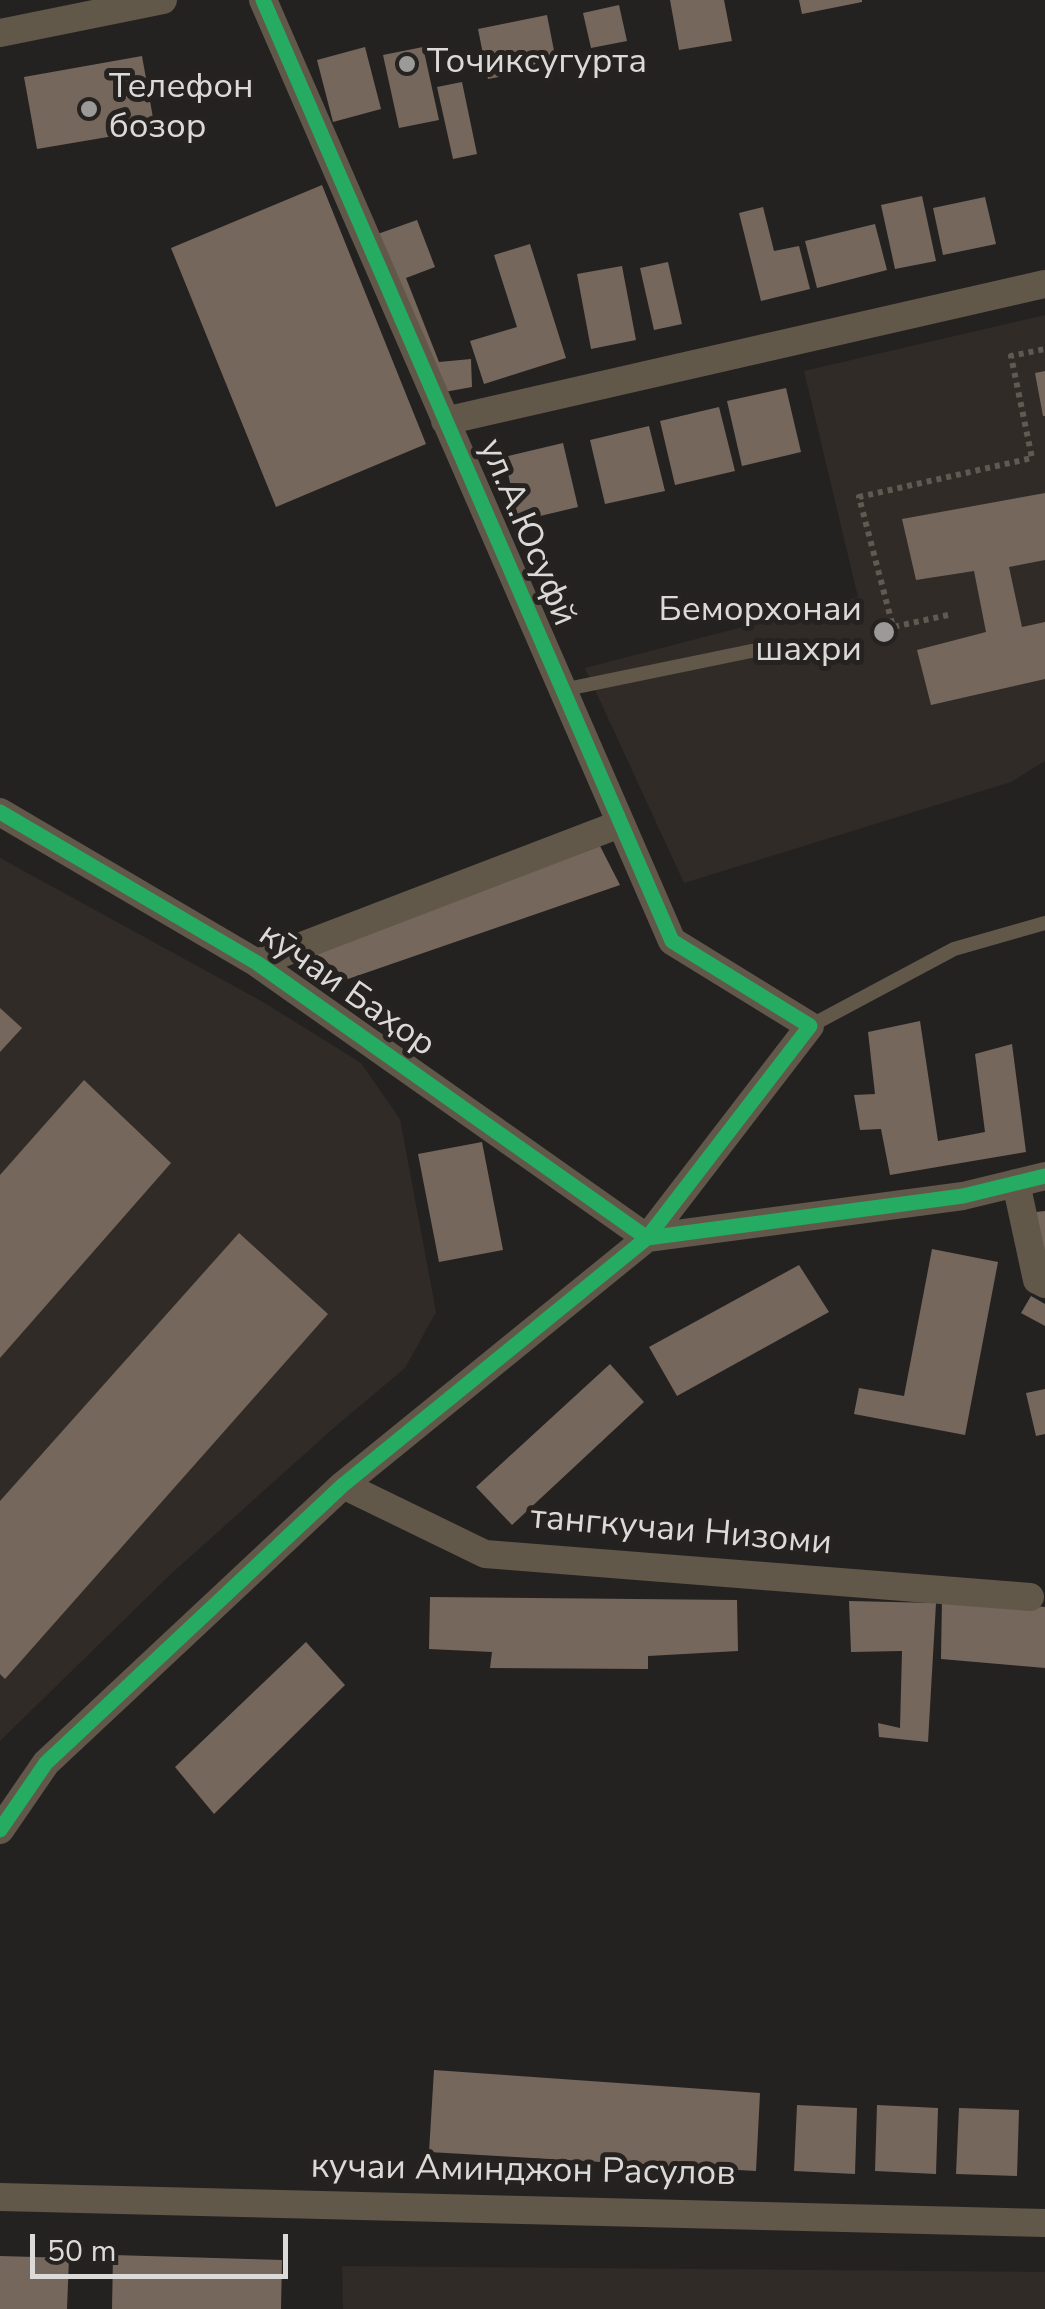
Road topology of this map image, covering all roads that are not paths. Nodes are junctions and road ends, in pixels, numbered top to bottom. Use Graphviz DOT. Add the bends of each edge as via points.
graph roads {
  1 [pos="163,0"];
  2 [pos="262,0"];
  3 [pos="0,32"];
  4 [pos="1045,284"];
  5 [pos="445,422"];
  6 [pos="766,648"];
  7 [pos="562,690"];
  8 [pos="0,812"];
  9 [pos="620,824"];
  10 [pos="1045,923"];
  11 [pos="257,963"];
  12 [pos="810,1026"];
  13 [pos="1045,1176"];
  14 [pos="1016,1183"];
  15 [pos="647,1238"];
  16 [pos="1045,1284"];
  17 [pos="343,1485"];
  18 [pos="1030,1598"];
  19 [pos="0,1830"];
  20 [pos="0,2197"];
  21 [pos="1045,2223"];
  1 -- 3 [label="street"];
  2 -- 5 [label="street, ул.А.Юсуфй"];
  4 -- 5 [label="street, ул.А.Юсуфй"];
  5 -- 7 [label="street, ул.А.Юсуфй"];
  6 -- 7 [label="lane"];
  7 -- 9 [label="street, ул.А.Юсуфй"];
  8 -- 11 [label="street, кӯчаи Баҳор"];
  9 -- 11 [label="street"];
  9 -- 12 [label="street, ул.А.Юсуфй" via="672,941"];
  10 -- 12 [label="lane" via="954,950"];
  11 -- 15 [label="street, кӯчаи Баҳор"];
  12 -- 15 [label="street"];
  13 -- 14 [label="street"];
  14 -- 15 [label="street" via="963,1196"];
  14 -- 16 [label="street" via="1037,1280"];
  15 -- 17 [label="street"];
  17 -- 18 [label="street, тангкучаи Низоми" via="485,1554"];
  17 -- 19 [label="street" via="46,1763"];
  20 -- 21 [label="street, кучаи Аминджон Расулов"];
}
